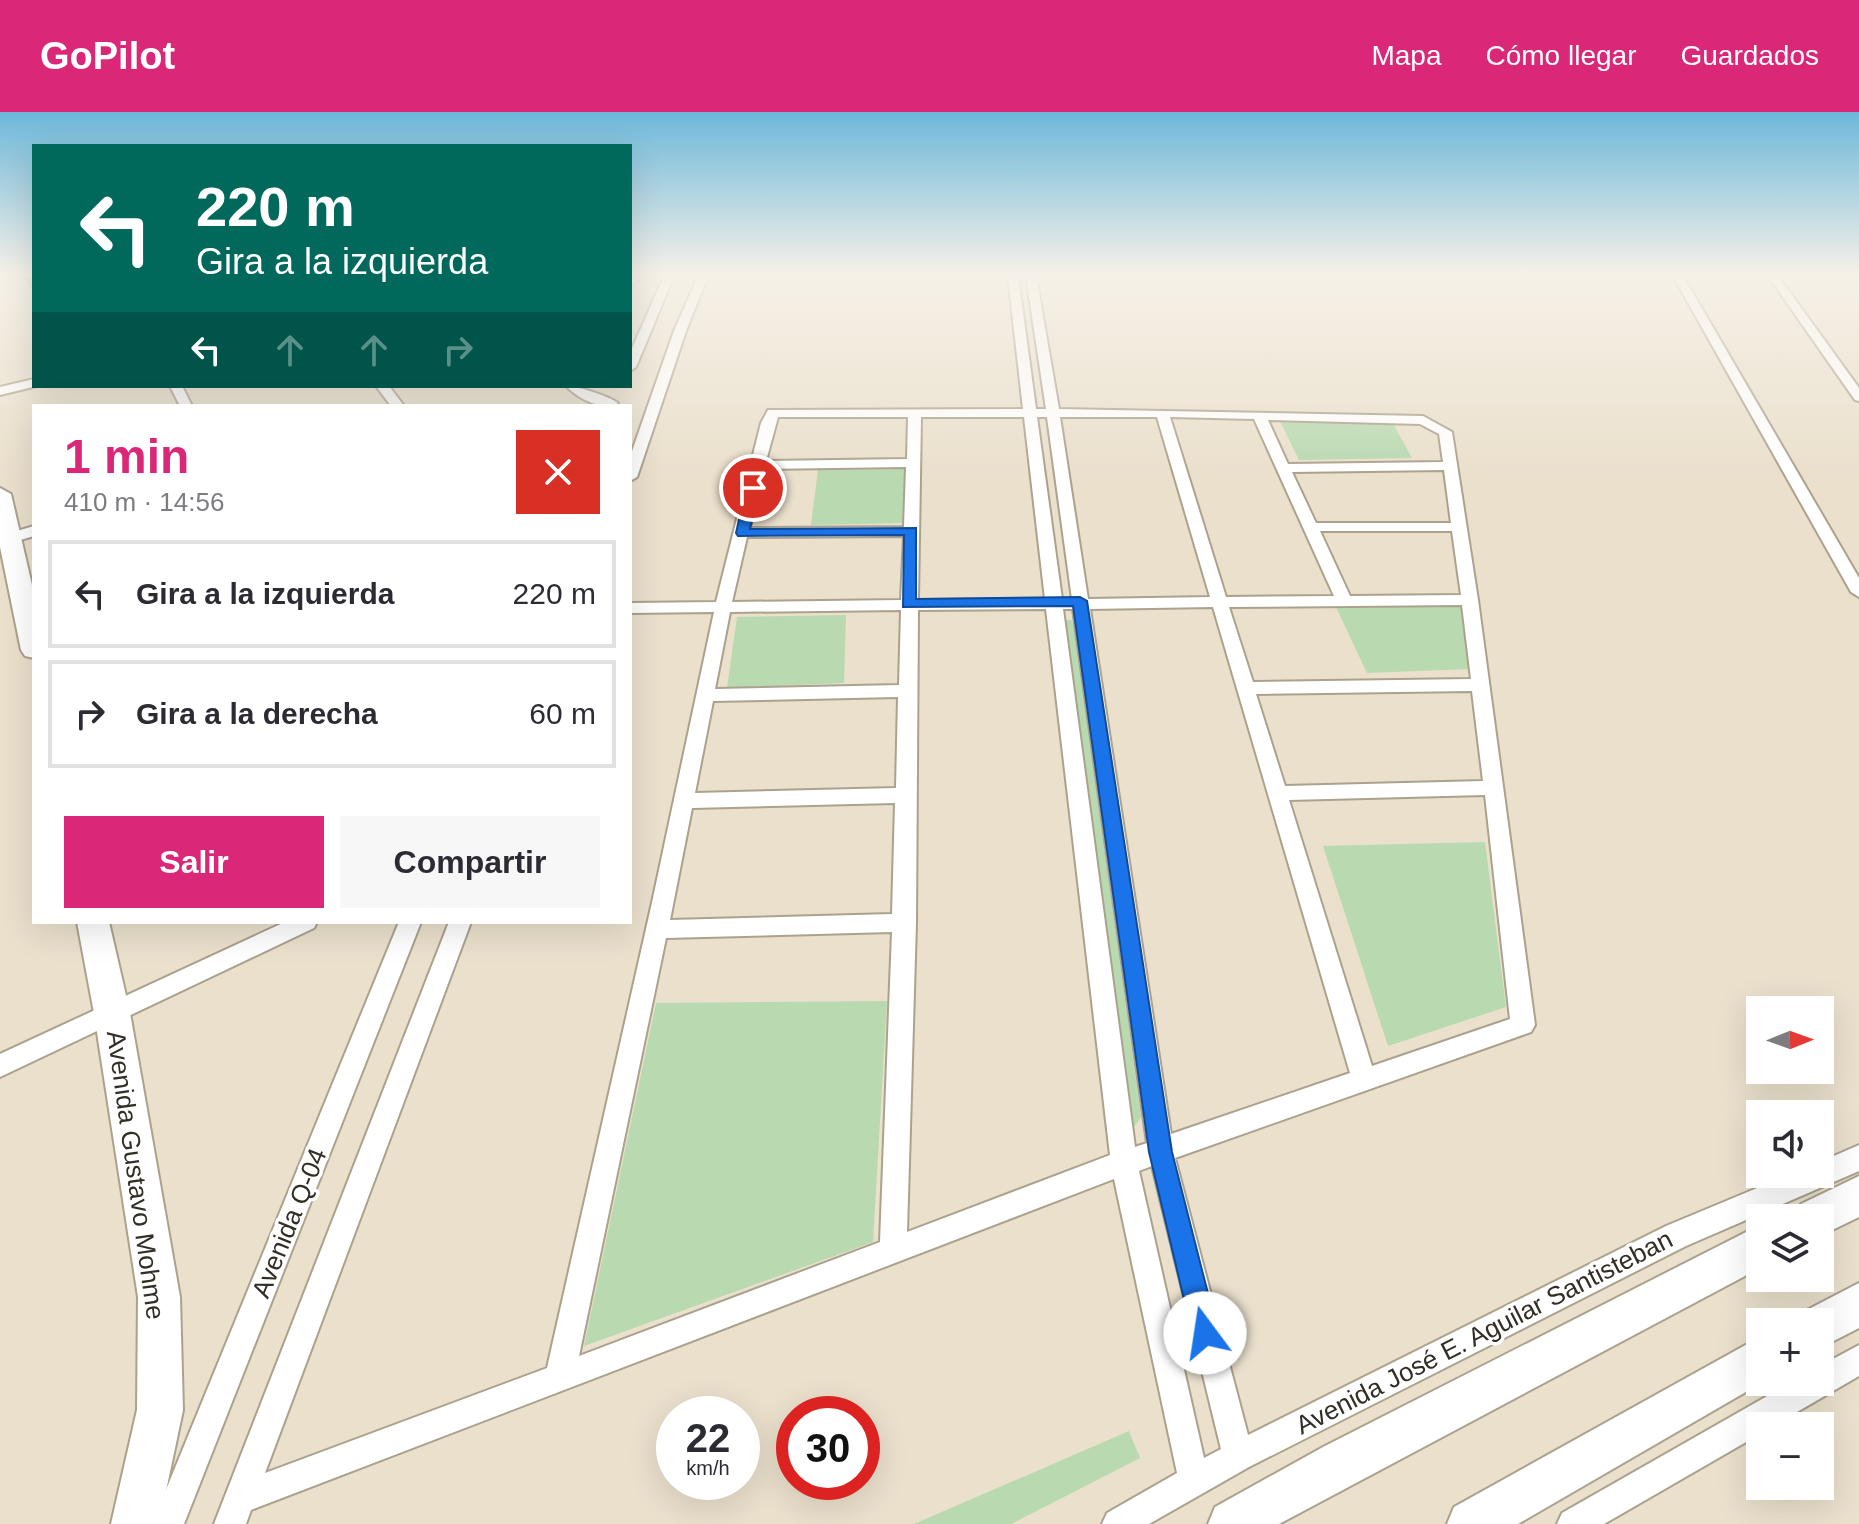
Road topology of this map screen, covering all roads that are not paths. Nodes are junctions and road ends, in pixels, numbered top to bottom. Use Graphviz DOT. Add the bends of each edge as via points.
graph roads {
  1 [pos="641,342"];
  2 [pos="677,342"];
  3 [pos="1034,342"];
  4 [pos="1039,342"];
  5 [pos="1716,342"];
  6 [pos="1820,342"];
  7 [pos="632,362"];
  8 [pos="1041,363"];
  9 [pos="32,383"];
  10 [pos="384,388"];
  11 [pos="578,388"];
  12 [pos="0,391"];
  13 [pos="1859,397"];
  14 [pos="613,400"];
  15 [pos="396,404"];
  16 [pos="915,412"];
  17 [pos="1030,413"];
  18 [pos="1053,413"];
  19 [pos="1162,413"];
  20 [pos="1259,415"];
  21 [pos="913,463"];
  22 [pos="758,465"];
  23 [pos="1450,466"];
  24 [pos="1283,468"];
  25 [pos="632,472"];
  26 [pos="0,494"];
  27 [pos="1310,527"];
  28 [pos="1460,527"];
  29 [pos="911,531"];
  30 [pos="32,532"];
  31 [pos="743,533"];
  32 [pos="5,540"];
  33 [pos="1859,592"];
  34 [pos="1344,600"];
  35 [pos="1470,600"];
  36 [pos="1080,601"];
  37 [pos="1220,601"];
  38 [pos="1053,602"];
  39 [pos="908,604"];
  40 [pos="723,606"];
  41 [pos="632,608"];
  42 [pos="32,642"];
  43 [pos="1481,685"];
  44 [pos="1246,688"];
  45 [pos="909,691"];
  46 [pos="707,695"];
  47 [pos="1494,788"];
  48 [pos="1277,793"];
  49 [pos="907,795"];
  50 [pos="685,801"];
  51 [pos="905,923"];
  52 [pos="93,924"];
  53 [pos="302,924"];
  54 [pos="409,924"];
  55 [pos="459,924"];
  56 [pos="658,929"];
  57 [pos="112,1013"];
  58 [pos="0,1066"];
  59 [pos="1365,1081"];
  60 [pos="1161,1152"];
  61 [pos="1859,1158"];
  62 [pos="1124,1163"];
  63 [pos="1859,1196"];
  64 [pos="1834,1208"];
  65 [pos="893,1250"];
  66 [pos="1746,1253"];
  67 [pos="1859,1304"];
  68 [pos="1834,1318"];
  69 [pos="1859,1360"];
  70 [pos="1746,1367"];
  71 [pos="559,1378"];
  72 [pos="1238,1456"];
  73 [pos="1194,1481"];
  74 [pos="234,1512"];
  75 [pos="135,1524"];
  76 [pos="168,1524"];
  77 [pos="1118,1524"];
  78 [pos="1232,1524"];
  79 [pos="1471,1524"];
  80 [pos="1573,1524"];
  1 -- 7 [label="street"];
  2 -- 25 [label="street"];
  3 -- 8 [label="street"];
  4 -- 8 [label="street"];
  5 -- 33 [label="street"];
  6 -- 13 [label="street"];
  8 -- 17 [label="street"];
  8 -- 18 [label="street"];
  9 -- 12 [label="street"];
  10 -- 15 [label="street"];
  11 -- 14 [label="street" via="597,401"];
  16 -- 17 [label="street"];
  16 -- 21 [label="street"];
  16 -- 22 [label="street" via="773,413"];
  17 -- 18 [label="street"];
  17 -- 38 [label="street"];
  18 -- 19 [label="street"];
  18 -- 36 [label="street"];
  19 -- 20 [label="street"];
  19 -- 37 [label="street"];
  20 -- 23 [label="street" via="1423,420 1445,432"];
  20 -- 24 [label="street"];
  21 -- 22 [label="street"];
  21 -- 29 [label="street"];
  22 -- 31 [label="street"];
  23 -- 24 [label="street"];
  23 -- 28 [label="street"];
  24 -- 27 [label="street"];
  26 -- 32 [label="street"];
  27 -- 28 [label="street"];
  27 -- 34 [label="street"];
  28 -- 35 [label="street"];
  29 -- 31 [label="street"];
  29 -- 39 [label="street"];
  30 -- 32 [label="street"];
  31 -- 40 [label="street"];
  32 -- 42 [label="street"];
  34 -- 35 [label="street"];
  34 -- 37 [label="street"];
  35 -- 43 [label="street"];
  36 -- 37 [label="street"];
  36 -- 38 [label="street"];
  36 -- 60 [label="street"];
  37 -- 44 [label="street"];
  38 -- 39 [label="street"];
  38 -- 62 [label="street"];
  39 -- 40 [label="street"];
  39 -- 45 [label="street"];
  40 -- 41 [label="street"];
  40 -- 46 [label="street"];
  43 -- 44 [label="street"];
  43 -- 47 [label="street"];
  44 -- 48 [label="street"];
  45 -- 46 [label="street"];
  45 -- 49 [label="street"];
  46 -- 50 [label="street"];
  47 -- 48 [label="street"];
  47 -- 59 [label="street" via="1523,1025"];
  48 -- 59 [label="street"];
  49 -- 50 [label="street"];
  49 -- 51 [label="street"];
  50 -- 56 [label="street"];
  51 -- 56 [label="street"];
  51 -- 65 [label="street"];
  52 -- 57 [label="street, Avenida Gustavo Mohme"];
  53 -- 57 [label="street"];
  54 -- 76 [label="street, Avenida Q-04"];
  55 -- 74 [label="street"];
  56 -- 71 [label="street"];
  57 -- 58 [label="street"];
  57 -- 75 [label="street, Avenida Gustavo Mohme" via="159,1297 160,1410"];
  59 -- 60 [label="street"];
  60 -- 62 [label="street"];
  60 -- 72 [label="street"];
  61 -- 72 [label="street, Avenida José E. Aguilar Santisteban" via="1676,1236"];
  62 -- 65 [label="street"];
  62 -- 73 [label="street"];
  63 -- 64 [label="street"];
  65 -- 71 [label="street"];
  66 -- 78 [label="street"];
  67 -- 68 [label="street"];
  69 -- 80 [label="street"];
  70 -- 79 [label="street"];
  71 -- 74 [label="street"];
  72 -- 73 [label="street, Avenida José E. Aguilar Santisteban"];
  73 -- 77 [label="street, Avenida José E. Aguilar Santisteban"];
}
